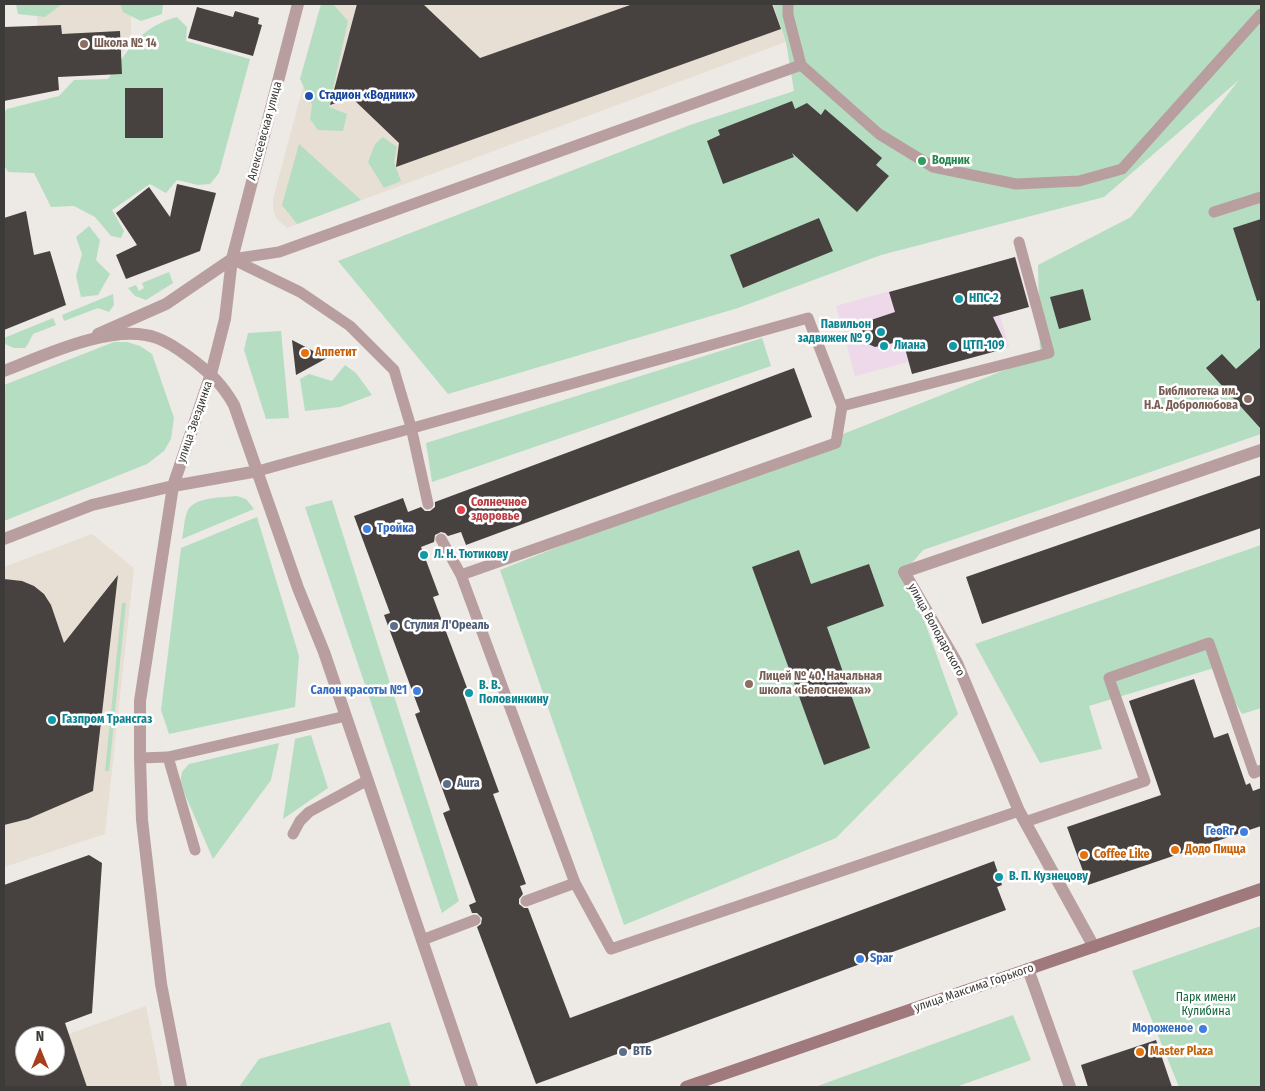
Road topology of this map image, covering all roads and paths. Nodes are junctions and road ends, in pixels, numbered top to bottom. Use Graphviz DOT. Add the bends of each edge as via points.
graph roads {
  1 [pos="298,4"];
  2 [pos="788,4"];
  3 [pos="1261,14"];
  4 [pos="801,65"];
  5 [pos="1261,197"];
  6 [pos="1214,212"];
  7 [pos="1019,242"];
  8 [pos="232,259"];
  9 [pos="82,341"];
  10 [pos="4,371"];
  11 [pos="211,374"];
  12 [pos="842,406"];
  13 [pos="411,427"];
  14 [pos="1261,450"];
  15 [pos="258,471"];
  16 [pos="173,486"];
  17 [pos="428,504"];
  18 [pos="4,539"];
  19 [pos="441,539"];
  20 [pos="461,575"];
  21 [pos="346,716"];
  22 [pos="168,757"];
  23 [pos="140,758"];
  24 [pos="1261,770"];
  25 [pos="368,780"];
  26 [pos="1022,817"];
  27 [pos="293,834"];
  28 [pos="195,850"];
  29 [pos="575,883"];
  30 [pos="1261,888"];
  31 [pos="526,902"];
  32 [pos="474,920"];
  33 [pos="422,940"];
  34 [pos="1094,946"];
  35 [pos="1028,969"];
  36 [pos="181,1087"];
  37 [pos="472,1087"];
  38 [pos="686,1087"];
  39 [pos="1070,1087"];
  1 -- 8 [label="street, Алексеевская улица"];
  2 -- 4 [label="lane"];
  3 -- 4 [label="lane" via="1122,169 1079,181 1016,184 933,167 879,134"];
  4 -- 8 [label="lane" via="279,252"];
  5 -- 6 [label="lane"];
  7 -- 12 [label="lane" via="1049,353"];
  8 -- 9 [label="street" via="166,304"];
  8 -- 11 [label="street, Алексеевская улица" via="225,319"];
  8 -- 13 [label="lane" via="300,292 350,326 394,370"];
  9 -- 10 [label="street, улица Звездинка"];
  9 -- 11 [label="street, улица Звездинка" via="134,334 157,338"];
  11 -- 15 [label="street" via="234,405"];
  11 -- 16 [label="street, улица Звездинка"];
  12 -- 13 [label="lane" via="808,318"];
  12 -- 20 [label="lane" via="836,442"];
  13 -- 15 [label="lane"];
  13 -- 17 [label="lane"];
  14 -- 26 [label="street, улица Володарского" via="904,572 957,663"];
  15 -- 16 [label="street"];
  15 -- 21 [label="street"];
  16 -- 18 [label="street" via="92,505"];
  16 -- 23 [label="street, улица Звездинка" via="140,700"];
  19 -- 20 [label="lane"];
  20 -- 29 [label="lane"];
  21 -- 22 [label="lane"];
  21 -- 25 [label="street"];
  22 -- 23 [label="lane"];
  22 -- 28 [label="lane"];
  23 -- 36 [label="street, улица Звездинка" via="142,820 161,984"];
  24 -- 26 [label="lane" via="1254,773 1209,643 1109,678 1145,781"];
  25 -- 27 [label="lane" via="309,812"];
  25 -- 33 [label="street"];
  26 -- 29 [label="lane" via="611,949"];
  26 -- 34 [label="street, улица Володарского"];
  29 -- 31 [label="lane"];
  30 -- 34 [label="main road, улица Максима Горького"];
  32 -- 33 [label="lane"];
  33 -- 37 [label="street"];
  34 -- 35 [label="main road, улица Максима Горького"];
  35 -- 38 [label="main road, улица Максима Горького"];
  35 -- 39 [label="street"];
}
